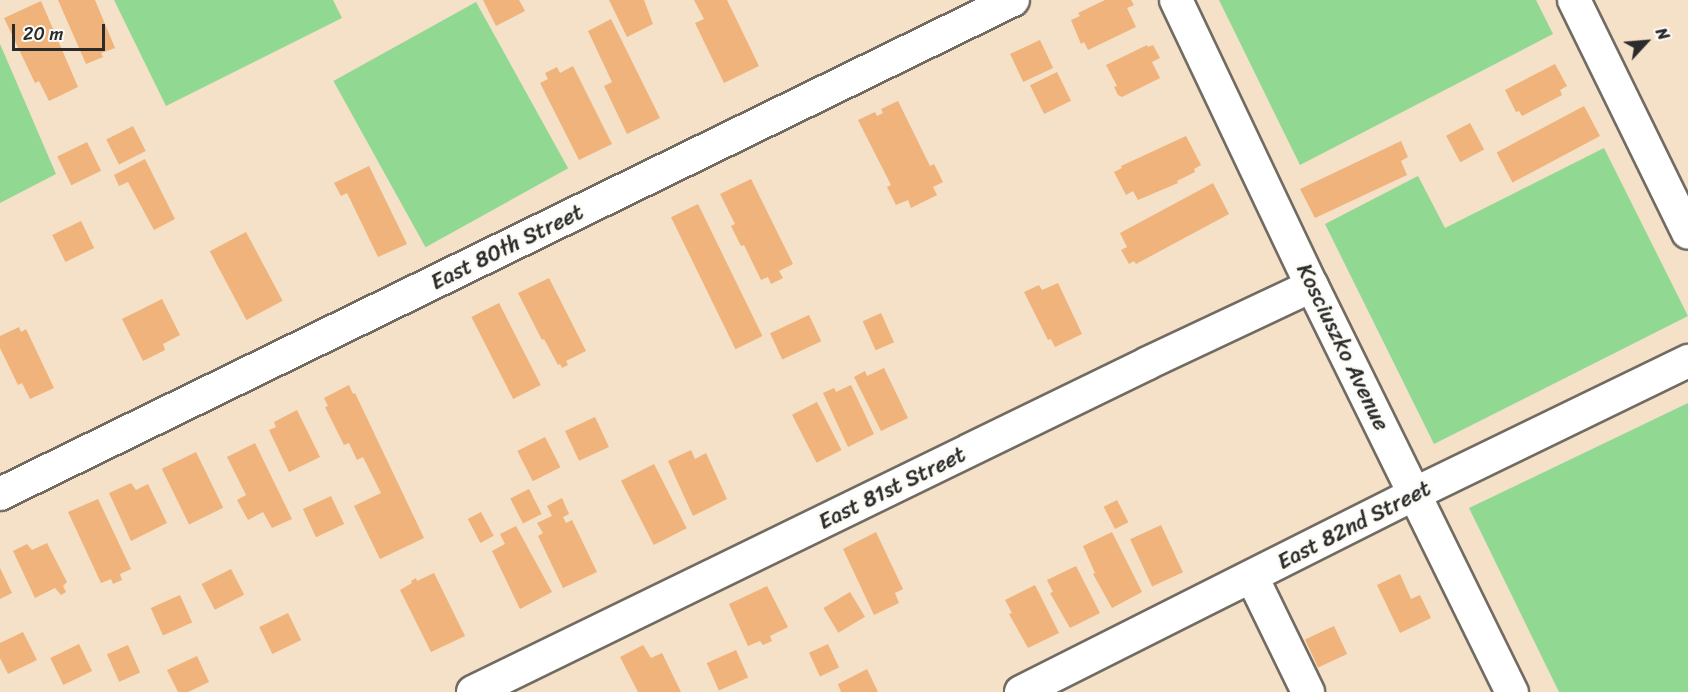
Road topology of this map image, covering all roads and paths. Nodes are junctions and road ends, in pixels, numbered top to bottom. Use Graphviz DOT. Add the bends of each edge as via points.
graph roads {
  1 [pos="1013,0"];
  2 [pos="1176,0"];
  3 [pos="1574,0"];
  4 [pos="1688,233"];
  5 [pos="1312,286"];
  6 [pos="1688,361"];
  7 [pos="0,494"];
  8 [pos="1414,494"];
  9 [pos="1252,577"];
  10 [pos="473,692"];
  11 [pos="1021,692"];
  12 [pos="1308,692"];
  13 [pos="1512,692"];
  1 -- 7 [label="street, East 80th Street"];
  2 -- 5 [label="street, Kosciuszko Avenue"];
  3 -- 4 [label="street"];
  5 -- 8 [label="street, Kosciuszko Avenue"];
  5 -- 10 [label="street, East 81st Street"];
  6 -- 8 [label="street, East 82nd Street"];
  8 -- 9 [label="street, East 82nd Street"];
  8 -- 13 [label="street, Kosciuszko Avenue"];
  9 -- 11 [label="street, East 82nd Street"];
  9 -- 12 [label="street"];
}
